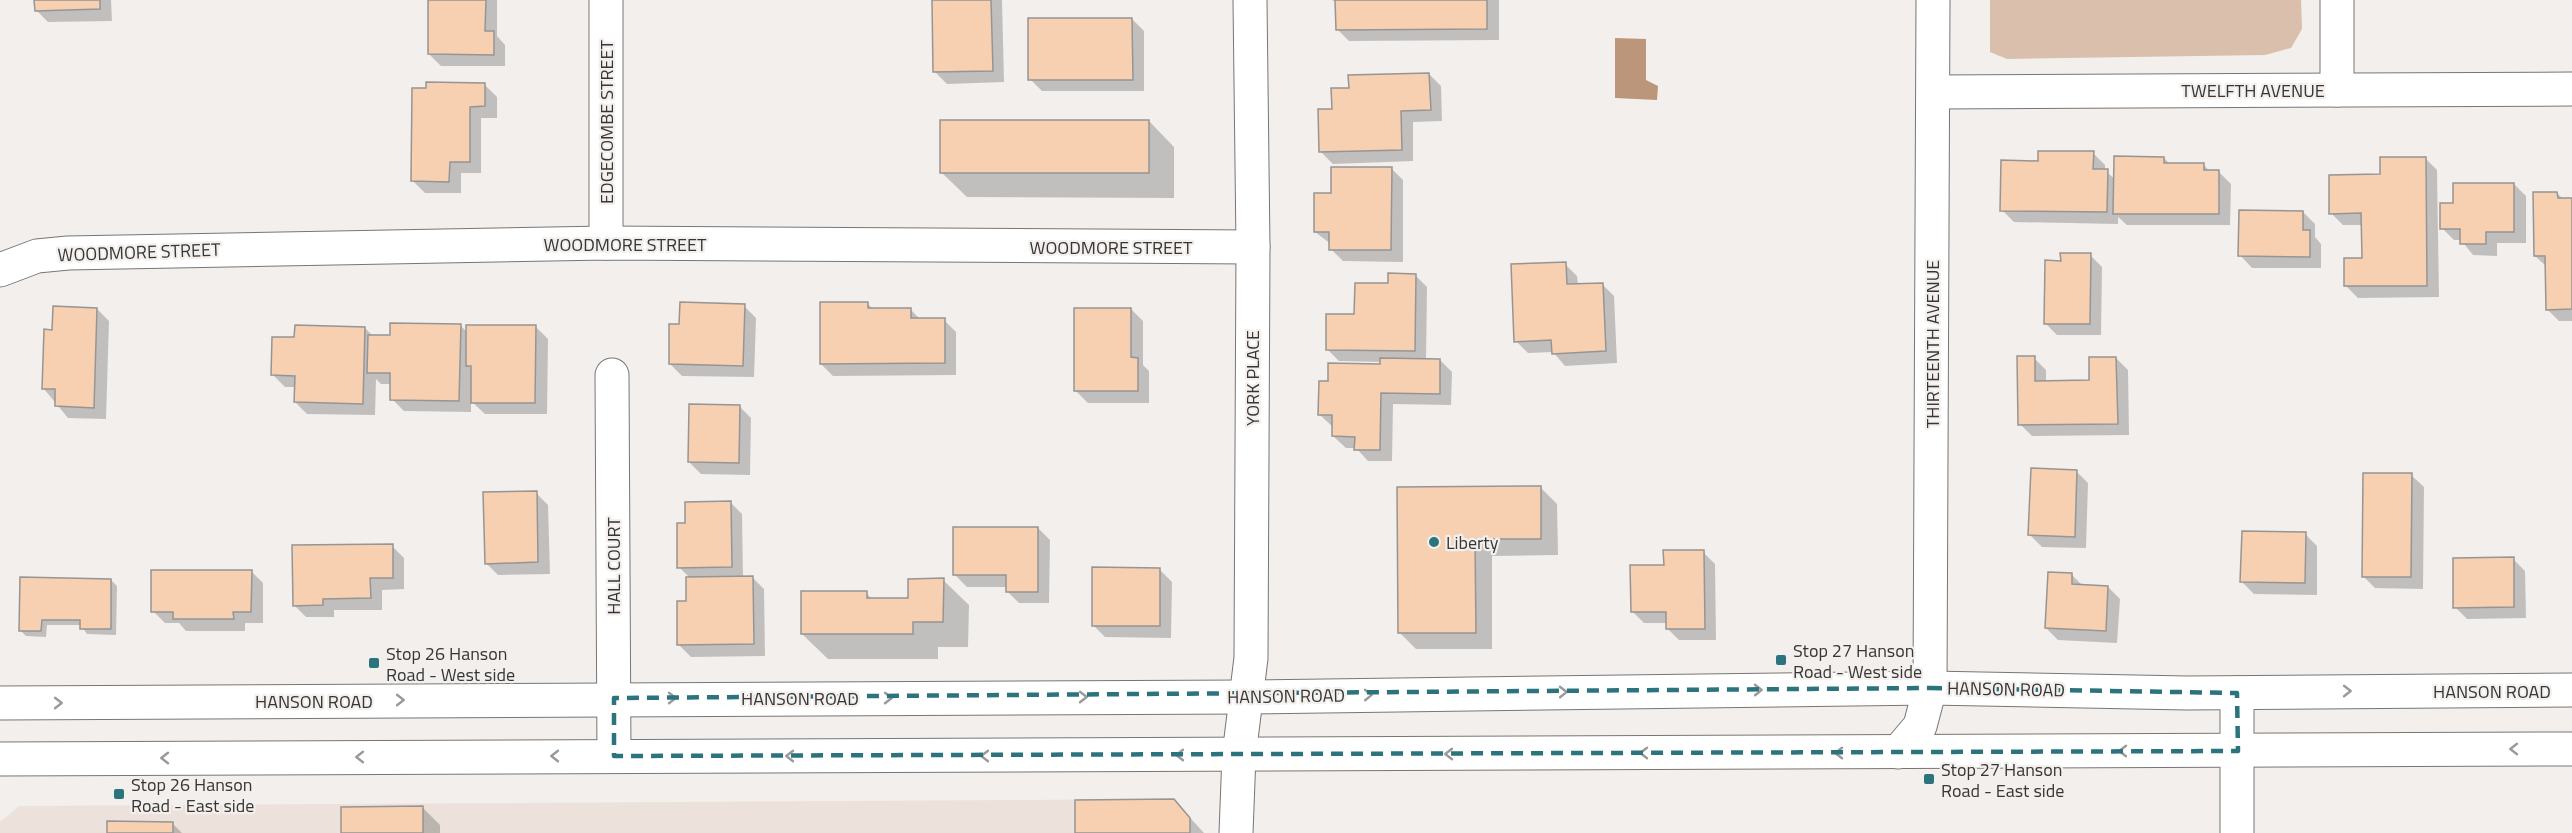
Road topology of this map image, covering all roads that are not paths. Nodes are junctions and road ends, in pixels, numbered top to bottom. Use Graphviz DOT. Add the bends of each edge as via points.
graph roads {
  1 [pos="606,0"];
  2 [pos="1250,0"];
  3 [pos="1933,0"];
  4 [pos="2337,0"];
  5 [pos="2572,89"];
  6 [pos="2337,90"];
  7 [pos="1934,92"];
  8 [pos="606,243"];
  9 [pos="1253,248"];
  10 [pos="0,270"];
  11 [pos="612,375"];
  12 [pos="1930,688"];
  13 [pos="2572,690"];
  14 [pos="2237,693"];
  15 [pos="1247,697"];
  16 [pos="614,698"];
  17 [pos="0,703"];
  18 [pos="2572,749"];
  19 [pos="2238,751"];
  20 [pos="1898,752"];
  21 [pos="1239,755"];
  22 [pos="614,756"];
  23 [pos="0,759"];
  24 [pos="1236,833"];
  25 [pos="2238,833"];
  1 -- 8 [label="main road, EDGECOMBE STREET"];
  2 -- 9 [label="main road, YORK PLACE"];
  3 -- 7 [label="main road, THIRTEENTH AVENUE"];
  4 -- 6 [label="main road"];
  5 -- 6 [label="main road, TWELFTH AVENUE"];
  6 -- 7 [label="main road, TWELFTH AVENUE"];
  7 -- 12 [label="main road, THIRTEENTH AVENUE"];
  8 -- 9 [label="main road, WOODMORE STREET"];
  8 -- 10 [label="main road, WOODMORE STREET" via="68,253 37,256"];
  9 -- 15 [label="main road, YORK PLACE" via="1251,658"];
  11 -- 16 [label="main road, HALL COURT"];
  12 -- 14 [label="main road, HANSON ROAD"];
  15 -- 12 [label="main road, HANSON ROAD, one-way"];
  12 -- 20 [label="main road, THIRTEENTH AVENUE" via="1920,726"];
  14 -- 13 [label="main road, HANSON ROAD, one-way"];
  14 -- 19 [label="main road"];
  16 -- 15 [label="main road, HANSON ROAD, one-way"];
  15 -- 21 [label="main road, YORK PLACE"];
  17 -- 16 [label="main road, HANSON ROAD, one-way"];
  16 -- 22 [label="main road, HALL COURT"];
  18 -- 19 [label="main road, one-way"];
  19 -- 20 [label="main road, one-way"];
  19 -- 25 [label="main road"];
  20 -- 21 [label="main road, one-way"];
  21 -- 22 [label="main road, one-way"];
  21 -- 24 [label="main road, YORK PLACE"];
  22 -- 23 [label="main road, one-way"];
}
